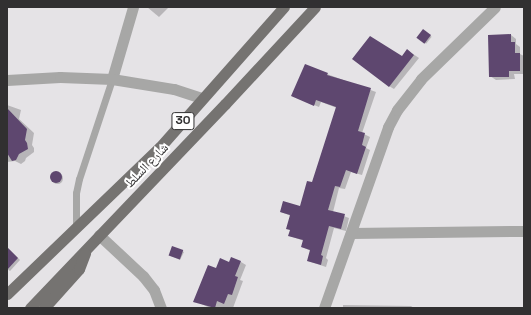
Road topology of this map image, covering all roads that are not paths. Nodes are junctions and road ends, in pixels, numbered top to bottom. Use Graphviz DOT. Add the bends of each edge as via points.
graph roads {
  1 [pos="133,7"];
  2 [pos="284,7"];
  3 [pos="315,7"];
  4 [pos="495,7"];
  5 [pos="112,79"];
  6 [pos="7,80"];
  7 [pos="202,98"];
  8 [pos="76,229"];
  9 [pos="524,231"];
  10 [pos="351,233"];
  11 [pos="99,235"];
  12 [pos="87,247"];
  13 [pos="23,278"];
  14 [pos="7,289"];
  15 [pos="7,294"];
  16 [pos="30,308"];
  17 [pos="44,308"];
  18 [pos="161,308"];
  19 [pos="324,308"];
  1 -- 5 [label="street"];
  2 -- 7 [label="main road, شارع السلط / 30"];
  3 -- 11 [label="main road, شارع السلط / 30"];
  4 -- 10 [label="street" via="421,79 397,110 388,127"];
  5 -- 6 [label="street" via="60,77"];
  5 -- 7 [label="street" via="174,89"];
  5 -- 8 [label="lane" via="79,179 76,193"];
  7 -- 8 [label="main road, شارع السلط / 30" via="160,147"];
  8 -- 13 [label="main road, شارع السلط / 30"];
  9 -- 10 [label="street"];
  10 -- 19 [label="street"];
  11 -- 12 [label="main road, شارع السلط / 30"];
  11 -- 18 [label="street" via="143,276 154,290"];
  12 -- 16 [label="main road, شارع السلط / 30"];
  12 -- 17 [label="main road" via="79,269"];
  13 -- 14 [label="main road"];
  13 -- 15 [label="main road, شارع السلط / 30"];
}
